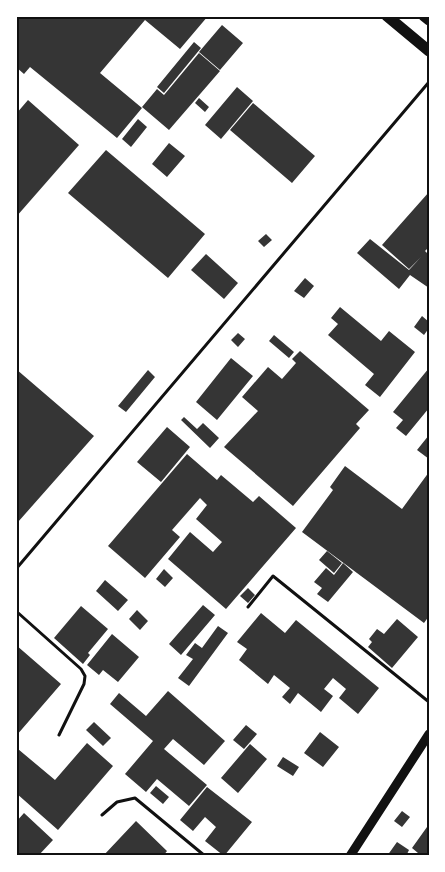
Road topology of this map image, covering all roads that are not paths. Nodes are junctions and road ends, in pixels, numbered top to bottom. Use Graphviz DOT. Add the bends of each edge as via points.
graph roads {
  1 [pos="387,16"];
  2 [pos="424,16"];
  3 [pos="429,20"];
  4 [pos="429,51"];
  5 [pos="429,82"];
  6 [pos="16,569"];
  7 [pos="248,607"];
  8 [pos="16,611"];
  9 [pos="429,702"];
  10 [pos="429,734"];
  11 [pos="59,735"];
  12 [pos="102,815"];
  13 [pos="205,856"];
  14 [pos="350,856"];
  1 -- 4 [label="main road"];
  2 -- 3 [label="main road"];
  5 -- 6 [label="lane"];
  7 -- 9 [label="lane" via="273,576"];
  8 -- 11 [label="lane" via="81,669 84,676 84,684"];
  10 -- 14 [label="street"];
  12 -- 13 [label="lane" via="117,802 135,798"];
}
